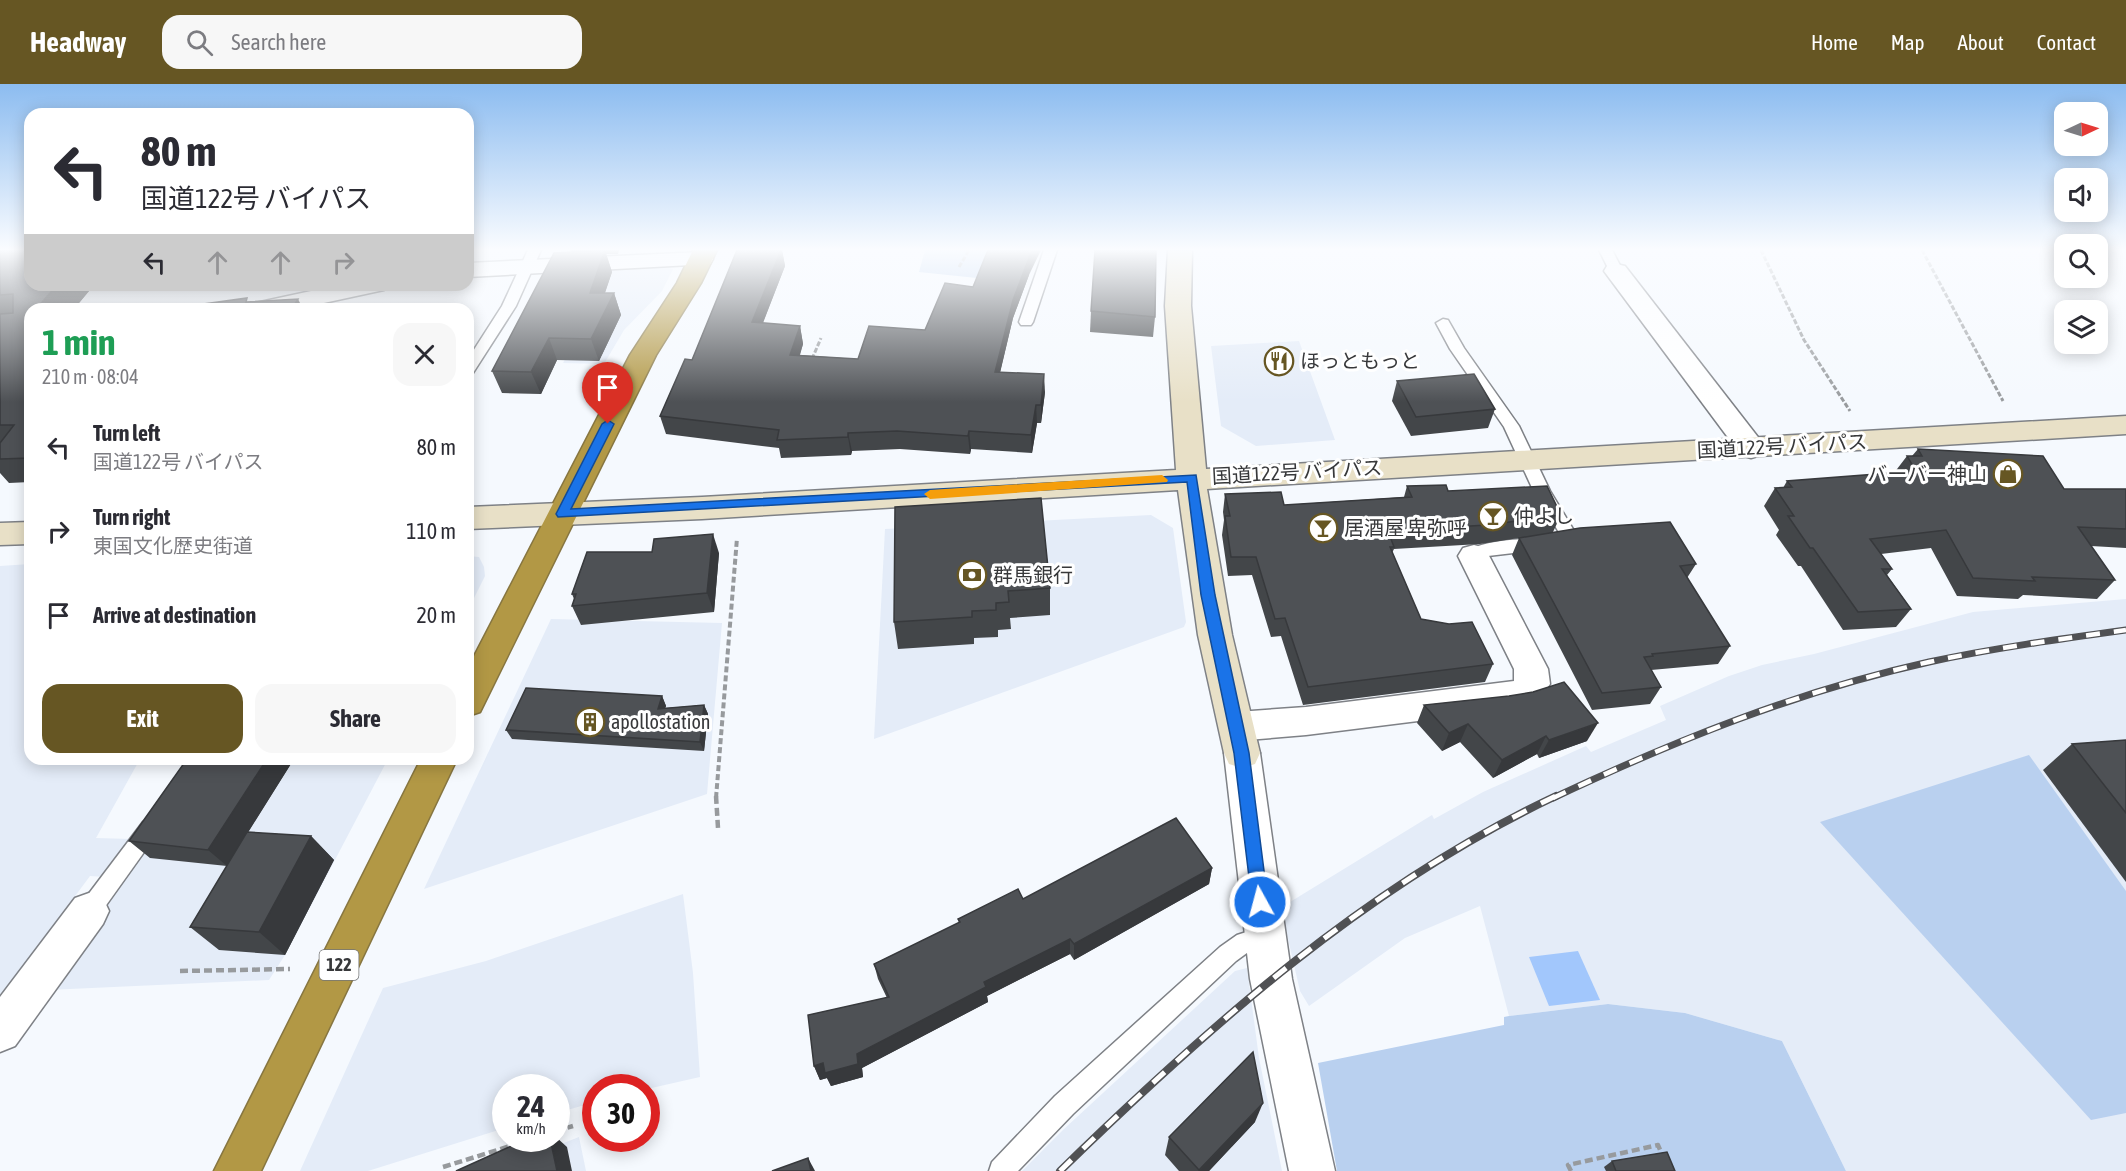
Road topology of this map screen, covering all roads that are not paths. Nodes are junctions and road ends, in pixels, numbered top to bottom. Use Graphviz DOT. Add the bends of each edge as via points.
graph roads {
  1 [pos="512,301"];
  2 [pos="678,301"];
  3 [pos="1033,301"];
  4 [pos="1178,301"];
  5 [pos="1641,301"];
  6 [pos="1026,321"];
  7 [pos="1443,323"];
  8 [pos="474,361"];
  9 [pos="2126,425"];
  10 [pos="1750,448"];
  11 [pos="1526,460"];
  12 [pos="1192,478"];
  13 [pos="562,514"];
  14 [pos="474,518"];
  15 [pos="24,533"];
  16 [pos="0,534"];
  17 [pos="1474,556"];
  18 [pos="474,690"];
  19 [pos="1239,740"];
  20 [pos="437,765"];
  21 [pos="159,815"];
  22 [pos="89,911"];
  23 [pos="1265,936"];
  24 [pos="0,1031"];
  25 [pos="237,1171"];
  26 [pos="1001,1171"];
  27 [pos="1312,1171"];
  1 -- 8 [label="lane"];
  2 -- 13 [label="highway" via="643,355"];
  3 -- 6 [label="lane"];
  4 -- 12 [label="street"];
  5 -- 10 [label="street"];
  7 -- 11 [label="lane" via="1511,426"];
  9 -- 10 [label="street, 国道122号 バイパス"];
  10 -- 11 [label="street, 国道122号 バイパス"];
  11 -- 12 [label="street, 国道122号 バイパス"];
  11 -- 17 [label="lane" via="1568,539 1485,550"];
  12 -- 13 [label="street, 国道122号 バイパス"];
  12 -- 19 [label="street" via="1208,595"];
  13 -- 14 [label="street, 国道122号 バイパス"];
  13 -- 18 [label="highway"];
  15 -- 16 [label="street"];
  17 -- 19 [label="street" via="1531,669 1533,684 1526,691 1514,696 1306,721"];
  19 -- 23 [label="street"];
  20 -- 25 [label="highway, 122"];
  21 -- 22 [label="lane"];
  22 -- 24 [label="street"];
  23 -- 26 [label="lane" via="1245,942 1228,954 1064,1105"];
  23 -- 27 [label="street" via="1282,1039"];
}
